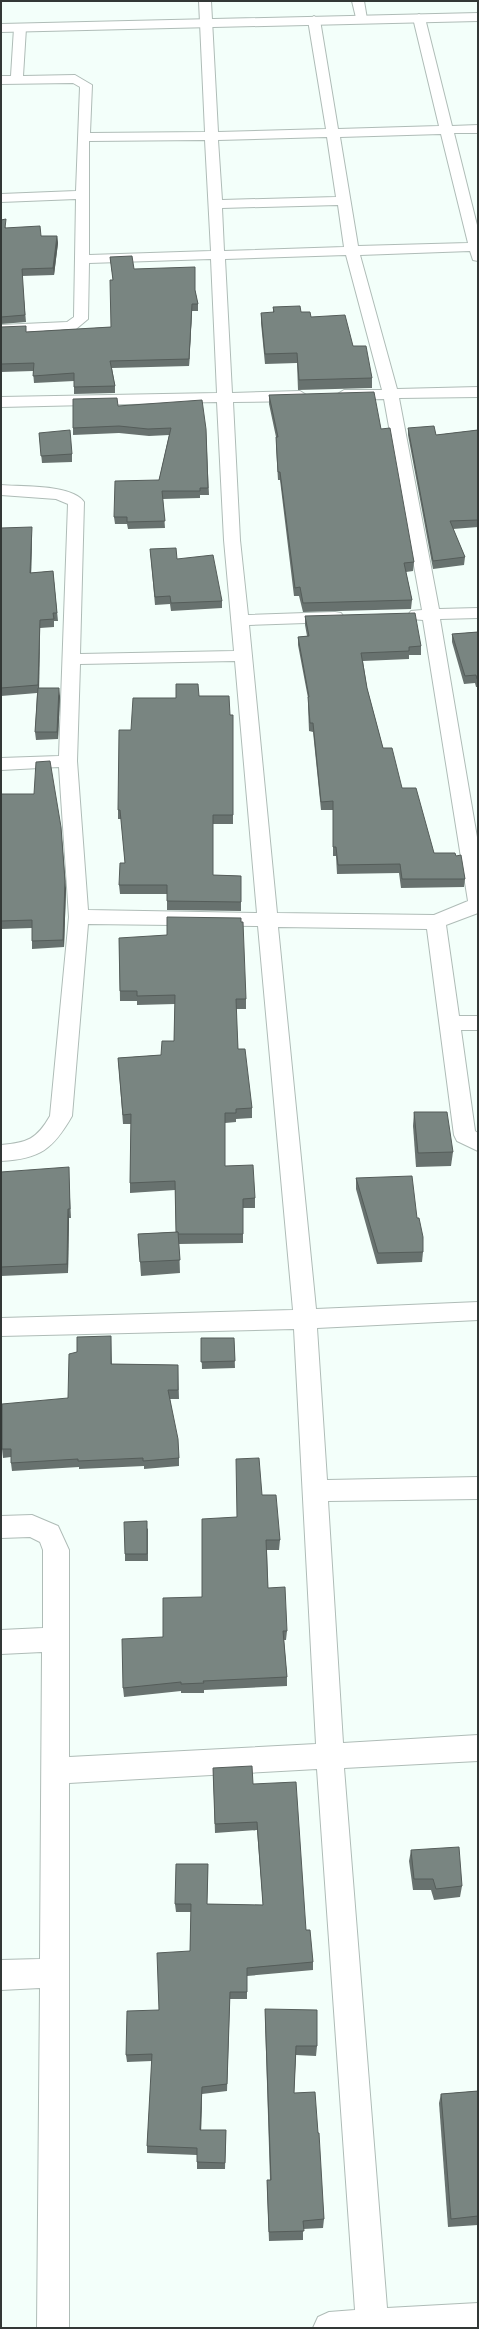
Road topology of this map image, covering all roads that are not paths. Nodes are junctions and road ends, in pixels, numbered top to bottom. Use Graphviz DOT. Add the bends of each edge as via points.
graph roads {
  1 [pos="205,1"];
  2 [pos="358,1"];
  3 [pos="478,17"];
  4 [pos="419,18"];
  5 [pos="361,19"];
  6 [pos="314,20"];
  7 [pos="208,23"];
  8 [pos="1,28"];
  9 [pos="20,28"];
  10 [pos="1,80"];
  11 [pos="17,80"];
  12 [pos="478,129"];
  13 [pos="446,130"];
  14 [pos="333,134"];
  15 [pos="212,136"];
  16 [pos="83,137"];
  17 [pos="82,195"];
  18 [pos="1,198"];
  19 [pos="344,201"];
  20 [pos="216,204"];
  21 [pos="477,250"];
  22 [pos="352,251"];
  23 [pos="219,256"];
  24 [pos="83,259"];
  25 [pos="1,329"];
  26 [pos="478,392"];
  27 [pos="391,394"];
  28 [pos="328,395"];
  29 [pos="312,396"];
  30 [pos="226,398"];
  31 [pos="1,402"];
  32 [pos="1,490"];
  33 [pos="478,613"];
  34 [pos="431,614"];
  35 [pos="399,615"];
  36 [pos="351,616"];
  37 [pos="239,620"];
  38 [pos="242,656"];
  39 [pos="71,659"];
  40 [pos="68,761"];
  41 [pos="1,764"];
  42 [pos="478,901"];
  43 [pos="478,905"];
  44 [pos="80,917"];
  45 [pos="267,920"];
  46 [pos="436,922"];
  47 [pos="478,1023"];
  48 [pos="449,1024"];
  49 [pos="478,1143"];
  50 [pos="1,1153"];
  51 [pos="478,1311"];
  52 [pos="305,1319"];
  53 [pos="1,1327"];
  54 [pos="478,1488"];
  55 [pos="315,1492"];
  56 [pos="1,1527"];
  57 [pos="56,1639"];
  58 [pos="1,1642"];
  59 [pos="478,1748"];
  60 [pos="331,1755"];
  61 [pos="55,1771"];
  62 [pos="55,1973"];
  63 [pos="1,1975"];
  64 [pos="478,2319"];
  65 [pos="372,2327"];
  66 [pos="52,2328"];
  67 [pos="329,2328"];
  1 -- 7 [label="street"];
  2 -- 5 [label="street"];
  3 -- 4 [label="street"];
  4 -- 5 [label="street"];
  4 -- 13 [label="street"];
  5 -- 6 [label="street"];
  6 -- 7 [label="street"];
  6 -- 14 [label="street"];
  7 -- 9 [label="street"];
  7 -- 15 [label="street"];
  8 -- 9 [label="street"];
  9 -- 11 [label="street"];
  10 -- 11 [label="street"];
  11 -- 16 [label="street" via="75,79 83,82 86,85"];
  12 -- 13 [label="street"];
  13 -- 14 [label="street"];
  13 -- 21 [label="street"];
  14 -- 15 [label="street"];
  14 -- 19 [label="street"];
  15 -- 16 [label="street"];
  15 -- 20 [label="street"];
  16 -- 17 [label="street"];
  17 -- 18 [label="street"];
  17 -- 24 [label="street"];
  19 -- 20 [label="street"];
  19 -- 22 [label="street"];
  20 -- 23 [label="street"];
  21 -- 22 [label="street"];
  22 -- 23 [label="street"];
  22 -- 27 [label="street"];
  23 -- 24 [label="street"];
  23 -- 30 [label="street"];
  24 -- 25 [label="street" via="81,320 77,324"];
  26 -- 27 [label="street"];
  27 -- 28 [label="street"];
  27 -- 34 [label="street"];
  29 -- 30 [label="street"];
  30 -- 31 [label="street"];
  30 -- 37 [label="street" via="232,540"];
  32 -- 39 [label="street" via="59,494 76,502"];
  33 -- 34 [label="street"];
  34 -- 35 [label="street"];
  34 -- 42 [label="street"];
  36 -- 37 [label="street"];
  37 -- 38 [label="street"];
  38 -- 39 [label="street"];
  38 -- 45 [label="street"];
  39 -- 40 [label="street"];
  40 -- 41 [label="street"];
  40 -- 44 [label="street"];
  43 -- 46 [label="street"];
  44 -- 45 [label="street"];
  44 -- 50 [label="street" via="60,1116 49,1137 24,1152"];
  45 -- 46 [label="street"];
  45 -- 52 [label="street"];
  46 -- 48 [label="street"];
  47 -- 48 [label="street"];
  48 -- 49 [label="street" via="465,1135"];
  51 -- 52 [label="street"];
  52 -- 53 [label="street"];
  52 -- 55 [label="street"];
  54 -- 55 [label="street"];
  55 -- 60 [label="street"];
  56 -- 57 [label="street" via="32,1526 49,1534 56,1550"];
  57 -- 58 [label="street"];
  57 -- 61 [label="street"];
  59 -- 60 [label="street"];
  60 -- 61 [label="street"];
  60 -- 65 [label="street" via="334,1831"];
  61 -- 62 [label="street"];
  62 -- 63 [label="street"];
  62 -- 66 [label="street"];
  64 -- 65 [label="street"];
  65 -- 67 [label="street"];
}
